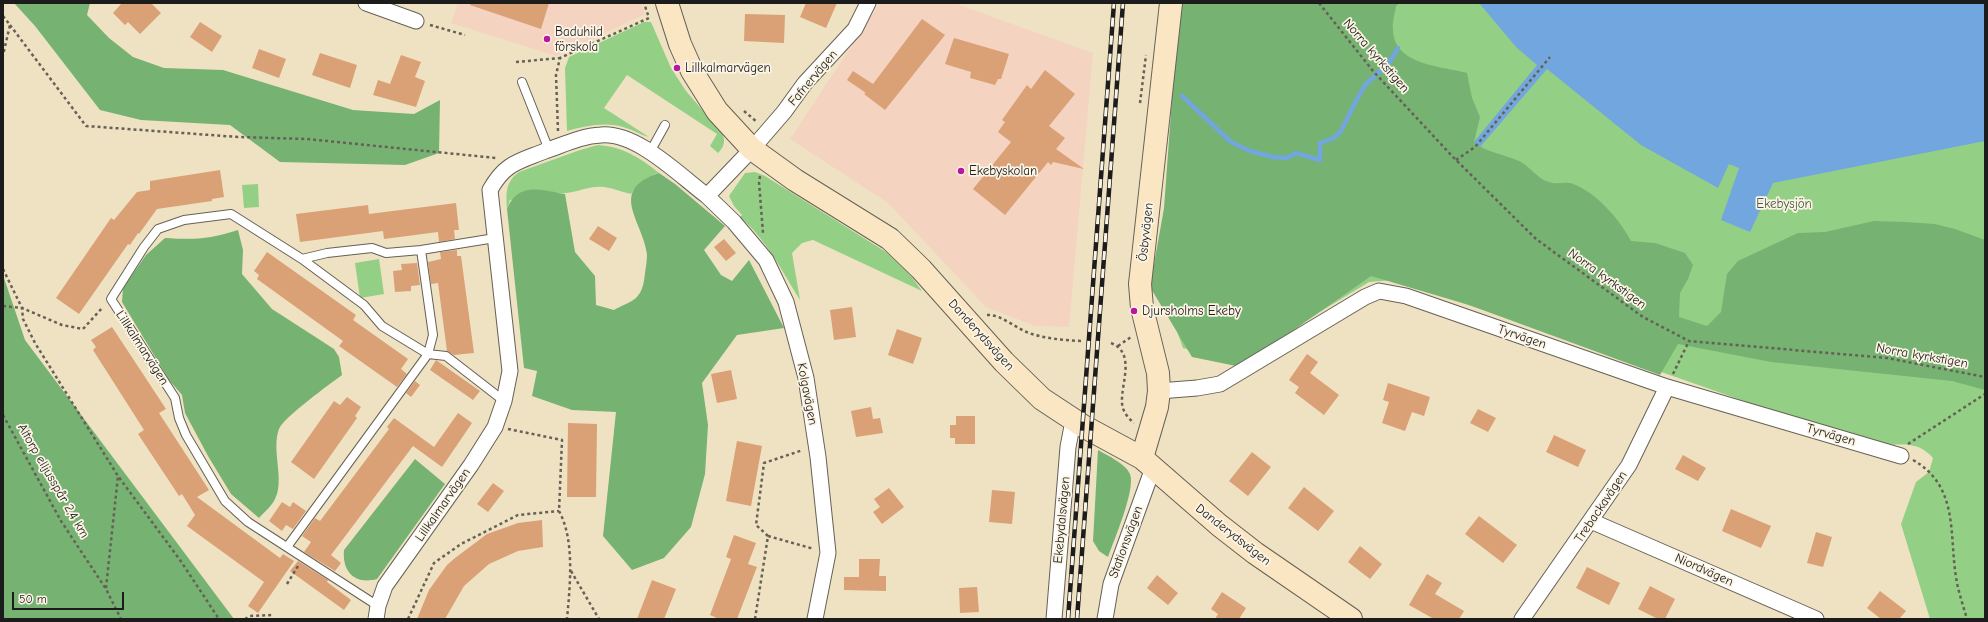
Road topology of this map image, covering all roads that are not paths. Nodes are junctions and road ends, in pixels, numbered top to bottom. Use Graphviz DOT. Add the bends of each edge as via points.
graph roads {
  1 [pos="366,3"];
  2 [pos="667,3"];
  3 [pos="868,3"];
  4 [pos="1171,3"];
  5 [pos="416,21"];
  6 [pos="522,82"];
  7 [pos="665,125"];
  8 [pos="554,148"];
  9 [pos="752,149"];
  10 [pos="650,152"];
  11 [pos="707,196"];
  12 [pos="495,238"];
  13 [pos="421,250"];
  14 [pos="302,259"];
  15 [pos="428,354"];
  16 [pos="1667,387"];
  17 [pos="1159,391"];
  18 [pos="504,401"];
  19 [pos="1073,421"];
  20 [pos="1901,456"];
  21 [pos="1147,463"];
  22 [pos="1591,521"];
  23 [pos="287,547"];
  24 [pos="377,612"];
  25 [pos="815,619"];
  26 [pos="1054,619"];
  27 [pos="1105,619"];
  28 [pos="1351,619"];
  29 [pos="1522,619"];
  30 [pos="1816,619"];
  1 -- 5 [label="street"];
  2 -- 9 [label="street, Danderydsvägen" via="692,72 718,111"];
  3 -- 9 [label="street, Fafnervägen" via="855,29 805,83"];
  4 -- 17 [label="street, Ösbyvägen" via="1140,284 1142,308 1158,374"];
  6 -- 8 [label="lane"];
  7 -- 10 [label="lane"];
  8 -- 10 [label="street, Lillkalmarvägen" via="579,138 601,134 620,136"];
  8 -- 12 [label="street, Lillkalmarvägen" via="504,170 490,190"];
  9 -- 11 [label="street"];
  9 -- 19 [label="street, Danderydsvägen" via="795,180 890,239 921,269 1004,362 1042,399"];
  10 -- 11 [label="street, Lillkalmarvägen"];
  11 -- 25 [label="street, Kolgavägen" via="763,256 786,302 806,378 828,553"];
  12 -- 13 [label="lane"];
  12 -- 18 [label="street, Lillkalmarvägen" via="510,371"];
  13 -- 14 [label="lane" via="386,253 372,248 327,253"];
  13 -- 15 [label="lane" via="433,335"];
  14 -- 15 [label="lane, Lillkalmarvägen" via="364,305 382,326"];
  14 -- 23 [label="lane, Lillkalmarvägen" via="230,214 184,220 158,230 144,247 111,299 175,398 178,418 186,435 225,501 248,522"];
  15 -- 18 [label="lane, Lillkalmarvägen" via="446,356"];
  15 -- 23 [label="lane"];
  16 -- 17 [label="street, Tyrvägen" via="1406,296 1379,291 1220,384"];
  16 -- 20 [label="street, Tyrvägen"];
  16 -- 22 [label="street, Trebackavägen" via="1629,465"];
  17 -- 21 [label="street, Ösbyvägen"];
  18 -- 24 [label="street, Lillkalmarvägen" via="495,427 471,465 385,586"];
  19 -- 21 [label="street, Danderydsvägen"];
  19 -- 26 [label="street, Ekebydalsvägen"];
  21 -- 27 [label="street, Stationsvägen" via="1111,584"];
  21 -- 28 [label="street, Danderydsvägen" via="1219,526"];
  22 -- 29 [label="street, Trebackavägen"];
  22 -- 30 [label="street, Niordvägen"];
  23 -- 24 [label="lane, Lillkalmarvägen"];
}
